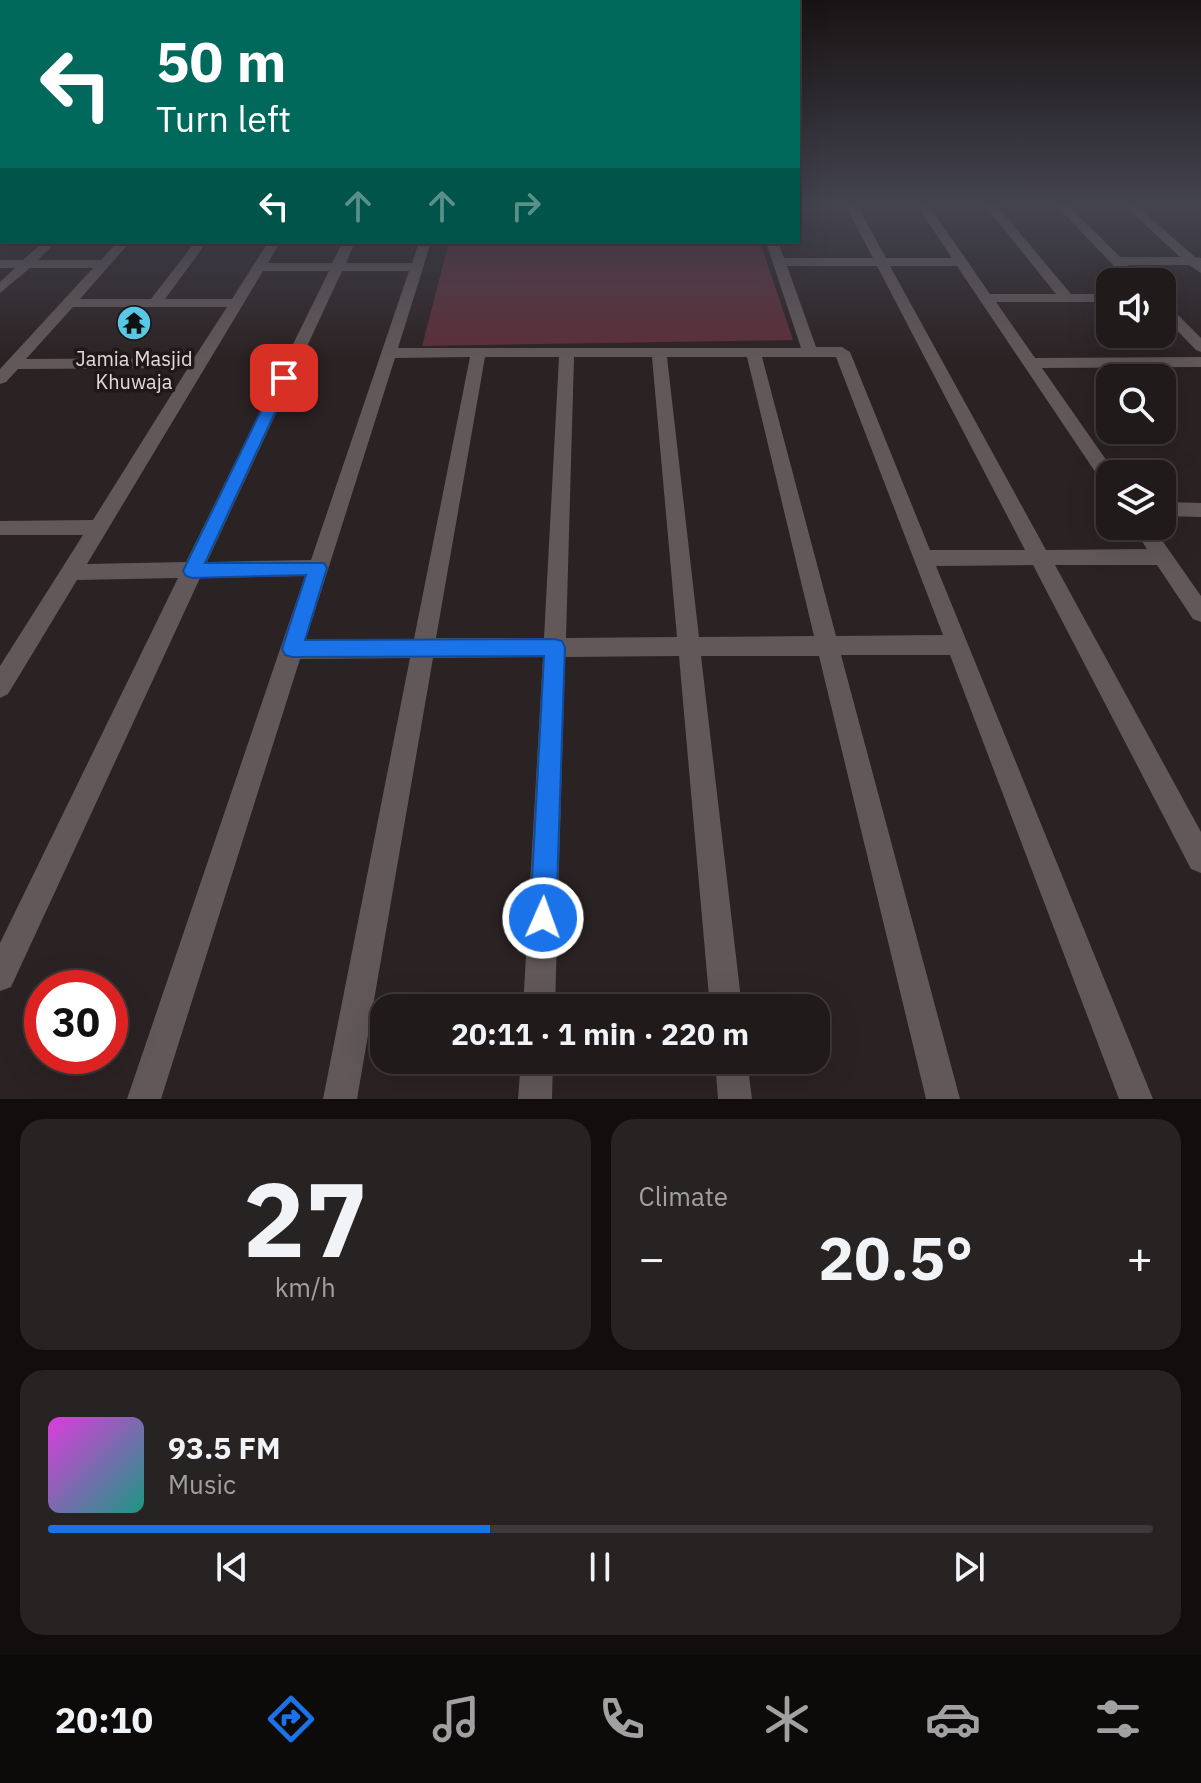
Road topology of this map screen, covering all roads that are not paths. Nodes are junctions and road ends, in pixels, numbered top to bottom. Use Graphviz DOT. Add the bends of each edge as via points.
graph roads {
  1 [pos="32,258"];
  2 [pos="109,258"];
  3 [pos="189,258"];
  4 [pos="264,258"];
  5 [pos="341,258"];
  6 [pos="420,258"];
  7 [pos="778,258"];
  8 [pos="880,258"];
  9 [pos="959,258"];
  10 [pos="1034,258"];
  11 [pos="1114,258"];
  12 [pos="1117,261"];
  13 [pos="779,262"];
  14 [pos="882,262"];
  15 [pos="961,262"];
  16 [pos="1198,263"];
  17 [pos="0,264"];
  18 [pos="26,264"];
  19 [pos="104,264"];
  20 [pos="259,267"];
  21 [pos="337,267"];
  22 [pos="417,267"];
  23 [pos="1124,268"];
  24 [pos="0,289"];
  25 [pos="986,298"];
  26 [pos="1067,298"];
  27 [pos="1096,298"];
  28 [pos="69,303"];
  29 [pos="155,303"];
  30 [pos="237,303"];
  31 [pos="1176,321"];
  32 [pos="1201,347"];
  33 [pos="567,352"];
  34 [pos="659,352"];
  35 [pos="753,352"];
  36 [pos="810,352"];
  37 [pos="388,353"];
  38 [pos="478,353"];
  39 [pos="1201,362"];
  40 [pos="200,363"];
  41 [pos="1030,363"];
  42 [pos="14,364"];
  43 [pos="0,379"];
  44 [pos="1096,460"];
  45 [pos="1176,509"];
  46 [pos="1201,510"];
  47 [pos="98,527"];
  48 [pos="0,528"];
  49 [pos="1151,540"];
  50 [pos="1040,557"];
  51 [pos="1163,557"];
  52 [pos="923,558"];
  53 [pos="318,568"];
  54 [pos="192,571"];
  55 [pos="71,572"];
  56 [pos="1201,613"];
  57 [pos="957,645"];
  58 [pos="828,646"];
  59 [pos="554,647"];
  60 [pos="689,647"];
  61 [pos="423,648"];
  62 [pos="292,649"];
  63 [pos="0,687"];
  64 [pos="1201,859"];
  65 [pos="0,976"];
  66 [pos="540,994"];
  67 [pos="725,994"];
  68 [pos="536,1074"];
  69 [pos="732,1074"];
  70 [pos="144,1099"];
  71 [pos="340,1099"];
  72 [pos="535,1099"];
  73 [pos="735,1099"];
  74 [pos="943,1099"];
  75 [pos="1136,1099"];
  1 -- 18 [label="street"];
  2 -- 19 [label="street"];
  3 -- 29 [label="street"];
  4 -- 20 [label="street"];
  5 -- 21 [label="street"];
  6 -- 22 [label="street"];
  7 -- 13 [label="street"];
  8 -- 14 [label="street"];
  9 -- 15 [label="street"];
  10 -- 26 [label="street"];
  11 -- 12 [label="street"];
  12 -- 16 [label="street"];
  12 -- 23 [label="street"];
  13 -- 14 [label="street"];
  13 -- 36 [label="street"];
  14 -- 15 [label="street"];
  14 -- 50 [label="street"];
  15 -- 25 [label="street"];
  17 -- 18 [label="street"];
  18 -- 19 [label="street"];
  18 -- 24 [label="street"];
  19 -- 28 [label="street"];
  20 -- 21 [label="street"];
  20 -- 30 [label="street"];
  21 -- 22 [label="street"];
  21 -- 54 [label="street"];
  22 -- 37 [label="street"];
  25 -- 26 [label="street"];
  25 -- 41 [label="street"];
  26 -- 27 [label="street"];
  28 -- 29 [label="street"];
  28 -- 42 [label="street"];
  29 -- 30 [label="street"];
  30 -- 40 [label="street"];
  31 -- 32 [label="street"];
  33 -- 34 [label="street"];
  33 -- 38 [label="street"];
  33 -- 59 [label="street"];
  34 -- 35 [label="street"];
  34 -- 60 [label="street"];
  35 -- 36 [label="street"];
  35 -- 58 [label="street"];
  36 -- 52 [label="street" via="842,352"];
  37 -- 38 [label="street"];
  37 -- 53 [label="street"];
  38 -- 61 [label="street"];
  39 -- 41 [label="street"];
  40 -- 42 [label="street"];
  40 -- 47 [label="street"];
  41 -- 44 [label="street"];
  42 -- 43 [label="street"];
  45 -- 46 [label="street"];
  47 -- 48 [label="street"];
  47 -- 55 [label="street"];
  49 -- 51 [label="street"];
  50 -- 51 [label="street"];
  50 -- 52 [label="street"];
  50 -- 64 [label="street"];
  51 -- 56 [label="street"];
  52 -- 57 [label="street"];
  53 -- 54 [label="street"];
  53 -- 62 [label="street"];
  54 -- 55 [label="street"];
  54 -- 65 [label="street"];
  55 -- 63 [label="street"];
  57 -- 58 [label="street"];
  57 -- 75 [label="street"];
  58 -- 60 [label="street"];
  58 -- 74 [label="street"];
  59 -- 60 [label="street"];
  59 -- 61 [label="street"];
  59 -- 66 [label="street"];
  60 -- 67 [label="street"];
  61 -- 62 [label="street"];
  61 -- 71 [label="street"];
  62 -- 70 [label="street"];
  68 -- 72 [label="street"];
  69 -- 73 [label="street"];
}
